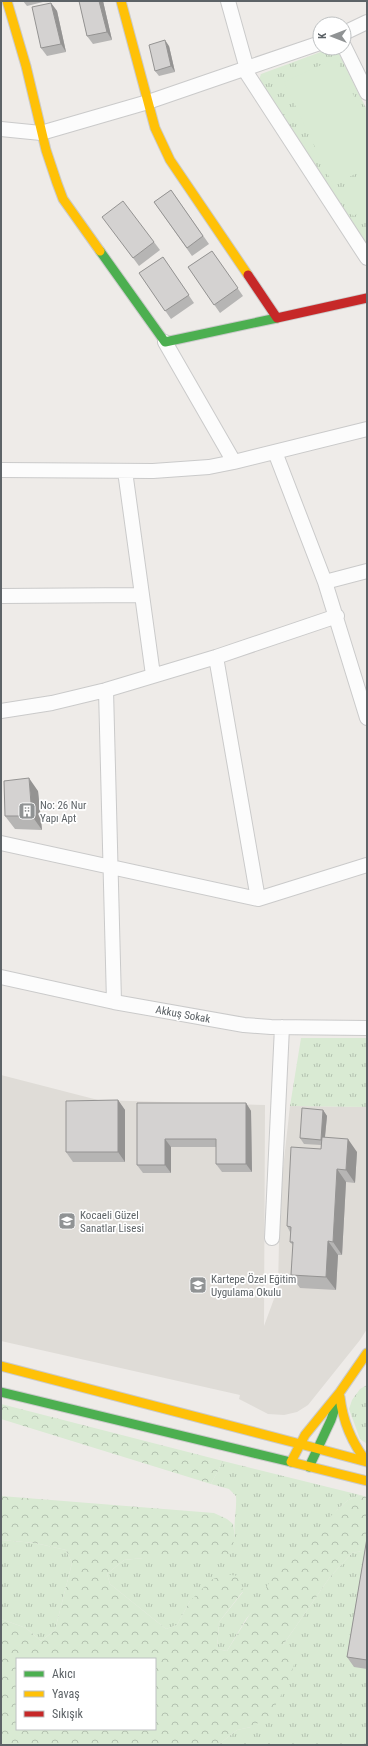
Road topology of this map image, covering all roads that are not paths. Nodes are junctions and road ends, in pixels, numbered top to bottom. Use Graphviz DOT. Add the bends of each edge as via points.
graph roads {
  1 [pos="121,1"];
  2 [pos="228,1"];
  3 [pos="5,2"];
  4 [pos="367,22"];
  5 [pos="352,30"];
  6 [pos="312,46"];
  7 [pos="349,56"];
  8 [pos="245,69"];
  9 [pos="367,93"];
  10 [pos="148,102"];
  11 [pos="1,129"];
  12 [pos="41,133"];
  13 [pos="367,258"];
  14 [pos="367,298"];
  15 [pos="277,318"];
  16 [pos="165,342"];
  17 [pos="367,429"];
  18 [pos="275,452"];
  19 [pos="234,462"];
  20 [pos="1,470"];
  21 [pos="125,471"];
  22 [pos="367,571"];
  23 [pos="325,582"];
  24 [pos="142,595"];
  25 [pos="1,596"];
  26 [pos="337,616"];
  27 [pos="216,657"];
  28 [pos="153,675"];
  29 [pos="106,690"];
  30 [pos="1,711"];
  31 [pos="367,718"];
  32 [pos="1,843"];
  33 [pos="367,865"];
  34 [pos="110,867"];
  35 [pos="258,899"];
  36 [pos="1,977"];
  37 [pos="114,1002"];
  38 [pos="282,1027"];
  39 [pos="367,1028"];
  40 [pos="272,1238"];
  41 [pos="367,1353"];
  42 [pos="1,1366"];
  43 [pos="1,1392"];
  44 [pos="340,1392"];
  45 [pos="300,1444"];
  46 [pos="318,1449"];
  47 [pos="291,1462"];
  48 [pos="367,1462"];
  49 [pos="309,1467"];
  50 [pos="367,1481"];
  1 -- 10 [label="main road"];
  2 -- 8 [label="street"];
  3 -- 12 [label="main road" via="26,66"];
  4 -- 5 [label="street"];
  6 -- 8 [label="street"];
  7 -- 9 [label="street"];
  8 -- 10 [label="street"];
  8 -- 13 [label="street"];
  10 -- 12 [label="street"];
  10 -- 15 [label="main road" via="170,160"];
  11 -- 12 [label="street"];
  12 -- 16 [label="main road" via="63,199"];
  14 -- 15 [label="main road"];
  15 -- 16 [label="main road"];
  16 -- 19 [label="street"];
  17 -- 18 [label="street"];
  18 -- 19 [label="street"];
  18 -- 23 [label="street"];
  19 -- 21 [label="street" via="194,468"];
  20 -- 21 [label="street"];
  21 -- 24 [label="street"];
  22 -- 23 [label="street"];
  23 -- 26 [label="street"];
  24 -- 25 [label="street"];
  24 -- 28 [label="street"];
  26 -- 27 [label="street"];
  26 -- 31 [label="street"];
  27 -- 28 [label="street"];
  27 -- 35 [label="street"];
  28 -- 29 [label="street"];
  29 -- 30 [label="street" via="52,703"];
  29 -- 34 [label="street"];
  32 -- 34 [label="street"];
  33 -- 35 [label="street"];
  34 -- 35 [label="street"];
  34 -- 37 [label="street"];
  36 -- 37 [label="street, Akkuş Sokak"];
  37 -- 38 [label="street, Akkuş Sokak" via="244,1025"];
  38 -- 39 [label="street, Akkuş Sokak"];
  38 -- 40 [label="street"];
  41 -- 44 [label="main road"];
  42 -- 45 [label="main road"];
  43 -- 47 [label="main road"];
  44 -- 45 [label="main road"];
  44 -- 46 [label="main road"];
  44 -- 48 [label="main road" via="348,1434"];
  45 -- 46 [label="main road"];
  45 -- 47 [label="main road"];
  46 -- 48 [label="main road"];
  46 -- 49 [label="main road"];
  47 -- 49 [label="main road"];
  49 -- 50 [label="main road"];
}
